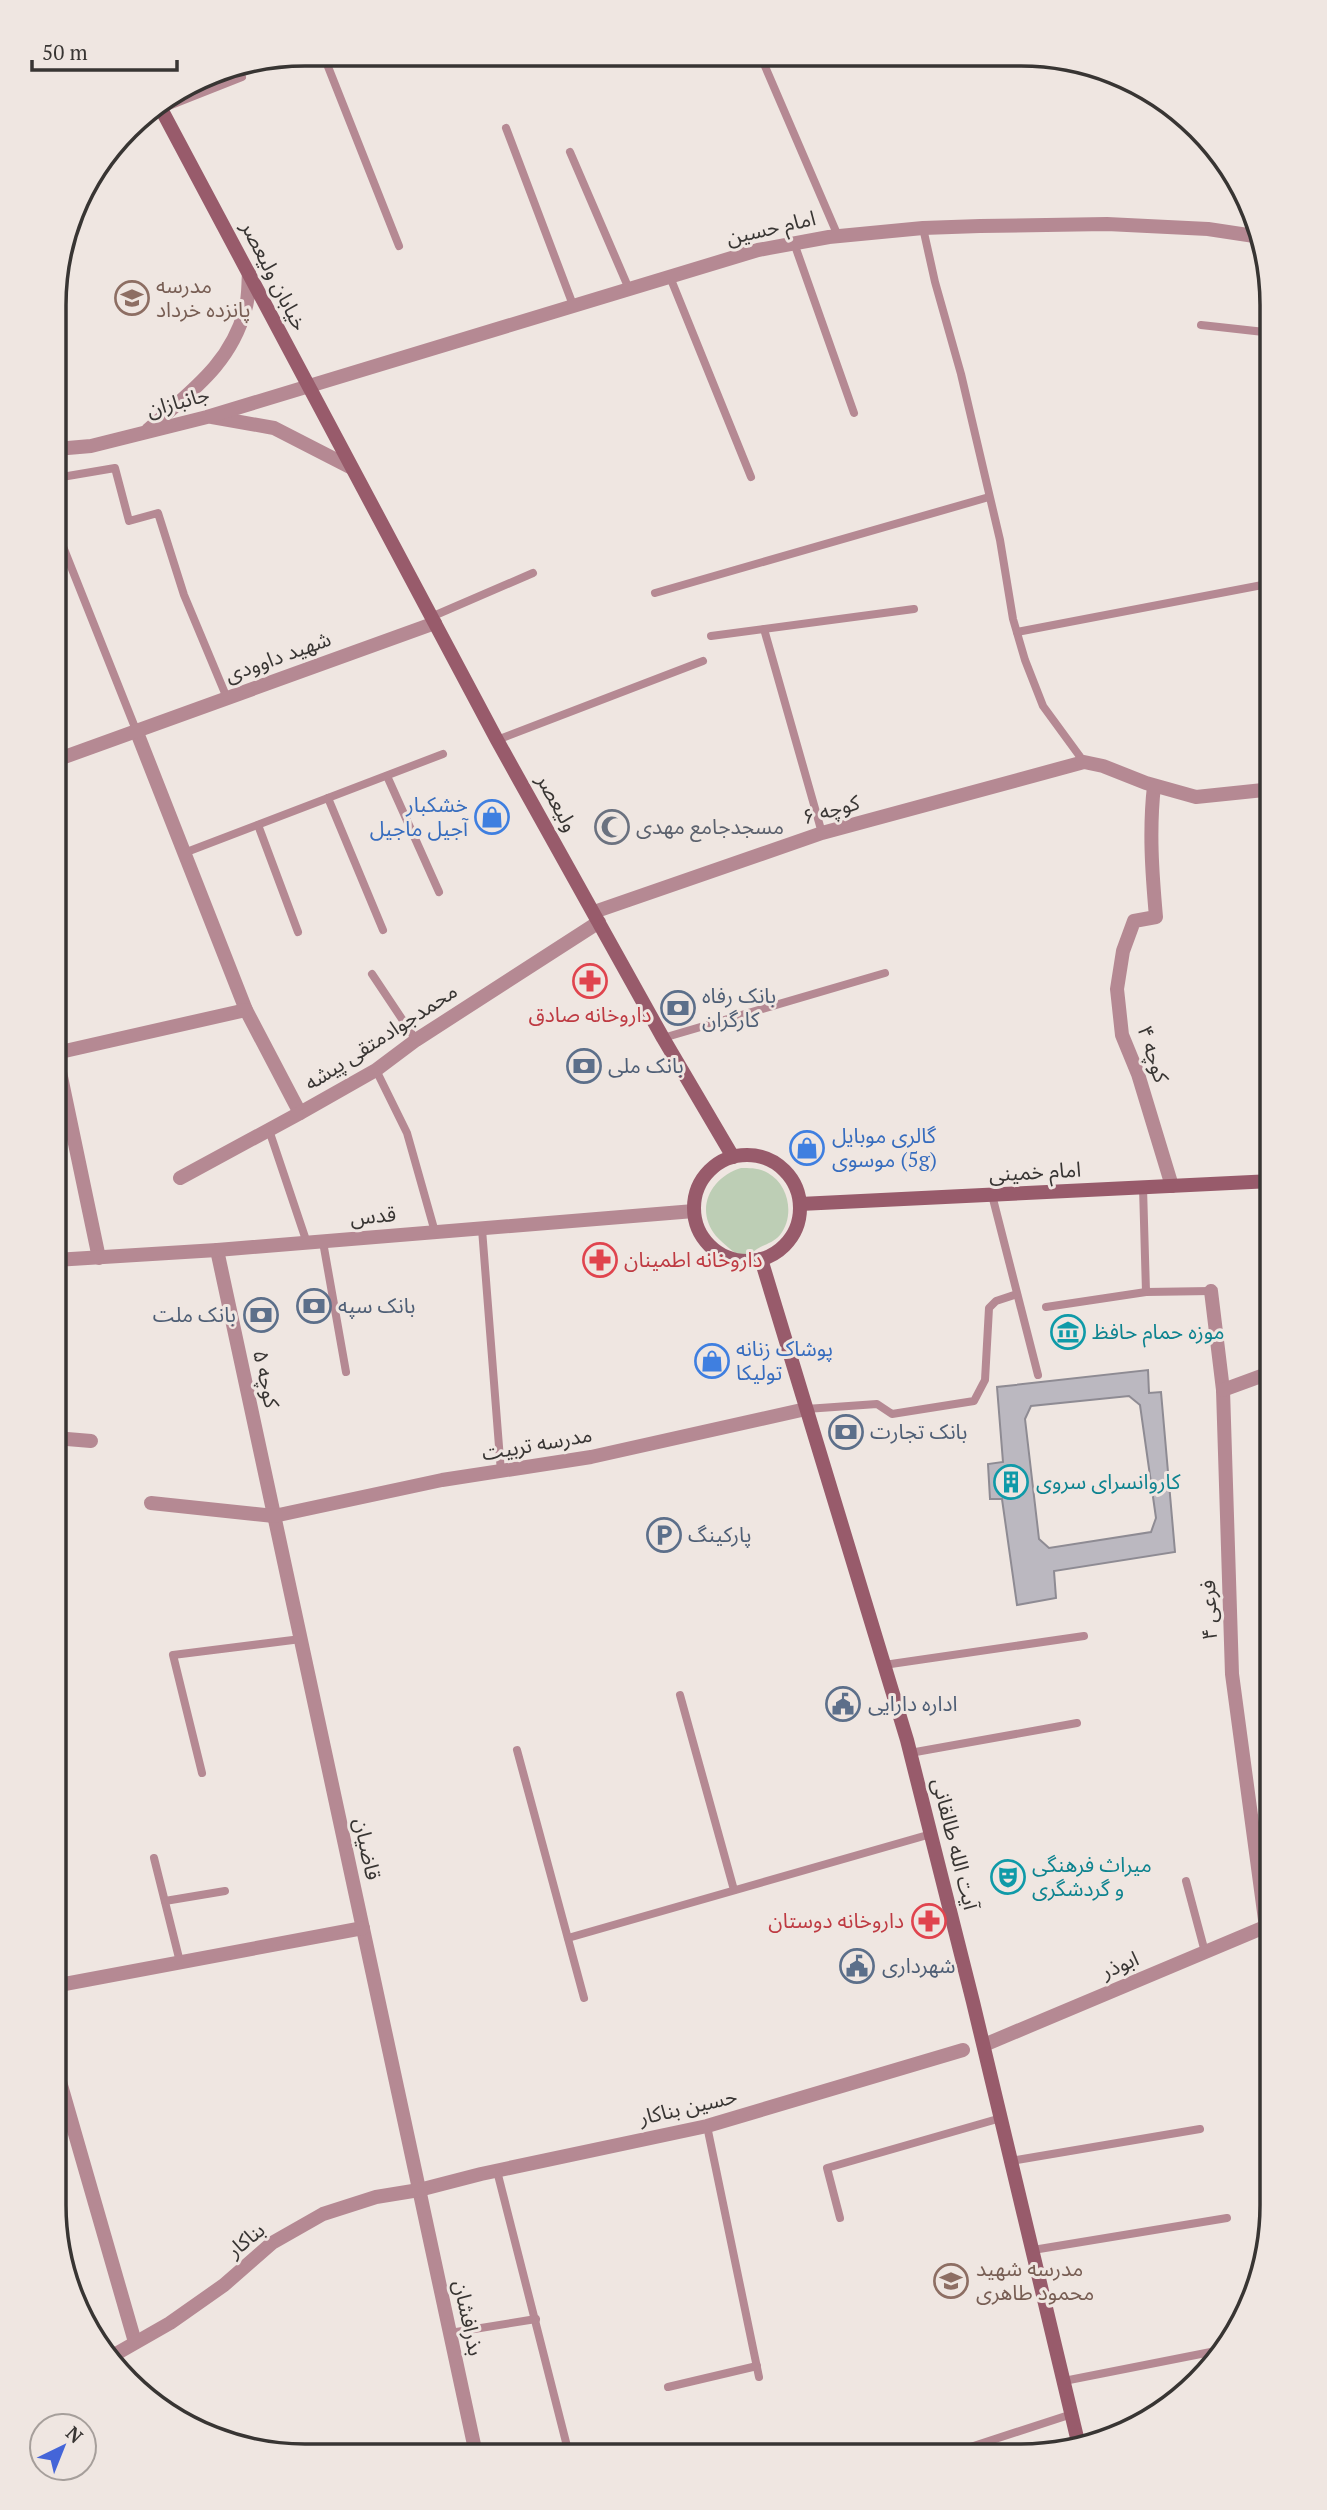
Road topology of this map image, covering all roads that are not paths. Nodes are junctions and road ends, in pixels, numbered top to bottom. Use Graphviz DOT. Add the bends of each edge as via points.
graph roads {
  1 [pos="328,66"];
  2 [pos="765,66"];
  3 [pos="242,78"];
  4 [pos="187,97"];
  5 [pos="164,114"];
  6 [pos="506,128"];
  7 [pos="570,152"];
  8 [pos="923,228"];
  9 [pos="1250,235"];
  10 [pos="838,236"];
  11 [pos="794,243"];
  12 [pos="399,246"];
  13 [pos="249,273"];
  14 [pos="670,276"];
  15 [pos="629,289"];
  16 [pos="573,305"];
  17 [pos="1201,325"];
  18 [pos="1260,332"];
  19 [pos="308,387"];
  20 [pos="854,413"];
  21 [pos="207,417"];
  22 [pos="146,432"];
  23 [pos="66,448"];
  24 [pos="350,467"];
  25 [pos="66,476"];
  26 [pos="751,477"];
  27 [pos="989,497"];
  28 [pos="66,554"];
  29 [pos="533,573"];
  30 [pos="1260,585"];
  31 [pos="655,593"];
  32 [pos="914,608"];
  33 [pos="433,620"];
  34 [pos="764,629"];
  35 [pos="1017,632"];
  36 [pos="711,636"];
  37 [pos="703,661"];
  38 [pos="227,698"];
  39 [pos="136,730"];
  40 [pos="497,740"];
  41 [pos="443,754"];
  42 [pos="66,756"];
  43 [pos="1084,762"];
  44 [pos="387,776"];
  45 [pos="1154,786"];
  46 [pos="1260,790"];
  47 [pos="328,798"];
  48 [pos="258,825"];
  49 [pos="822,833"];
  50 [pos="184,853"];
  51 [pos="439,892"];
  52 [pos="596,917"];
  53 [pos="383,930"];
  54 [pos="298,932"];
  55 [pos="372,974"];
  56 [pos="885,974"];
  57 [pos="246,1010"];
  58 [pos="663,1038"];
  59 [pos="416,1040"];
  60 [pos="66,1051"];
  61 [pos="376,1070"];
  62 [pos="66,1101"];
  63 [pos="300,1114"];
  64 [pos="270,1130"];
  65 [pos="733,1157"];
  66 [pos="180,1178"];
  67 [pos="1260,1182"];
  68 [pos="1172,1186"];
  69 [pos="1143,1187"];
  70 [pos="992,1195"];
  71 [pos="800,1204"];
  72 [pos="694,1212"];
  73 [pos="482,1229"];
  74 [pos="435,1232"];
  75 [pos="323,1241"];
  76 [pos="307,1243"];
  77 [pos="217,1250"];
  78 [pos="99,1258"];
  79 [pos="761,1259"];
  80 [pos="66,1260"];
  81 [pos="1211,1291"];
  82 [pos="1146,1292"];
  83 [pos="1017,1294"];
  84 [pos="1046,1307"];
  85 [pos="346,1372"];
  86 [pos="1038,1375"];
  87 [pos="1260,1377"];
  88 [pos="1223,1390"];
  89 [pos="806,1409"];
  90 [pos="66,1439"];
  91 [pos="91,1441"];
  92 [pos="501,1472"];
  93 [pos="150,1503"];
  94 [pos="274,1516"];
  95 [pos="1084,1636"];
  96 [pos="301,1639"];
  97 [pos="884,1665"];
  98 [pos="680,1695"];
  99 [pos="1077,1723"];
  100 [pos="517,1750"];
  101 [pos="910,1752"];
  102 [pos="202,1773"];
  103 [pos="931,1834"];
  104 [pos="154,1858"];
  105 [pos="1260,1865"];
  106 [pos="1186,1881"];
  107 [pos="225,1891"];
  108 [pos="734,1891"];
  109 [pos="165,1901"];
  110 [pos="363,1928"];
  111 [pos="1260,1930"];
  112 [pos="568,1938"];
  113 [pos="1205,1952"];
  114 [pos="180,1962"];
  115 [pos="66,1984"];
  116 [pos="584,1998"];
  117 [pos="984,2045"];
  118 [pos="963,2050"];
  119 [pos="66,2102"];
  120 [pos="1001,2118"];
  121 [pos="707,2126"];
  122 [pos="1200,2129"];
  123 [pos="1011,2161"];
  124 [pos="497,2171"];
  125 [pos="419,2190"];
  126 [pos="840,2218"];
  127 [pos="1227,2218"];
  128 [pos="1033,2250"];
  129 [pos="536,2319"];
  130 [pos="450,2333"];
  131 [pos="135,2342"];
  132 [pos="118,2352"];
  133 [pos="1209,2352"];
  134 [pos="757,2366"];
  135 [pos="760,2378"];
  136 [pos="1064,2381"];
  137 [pos="668,2387"];
  138 [pos="1072,2414"];
  139 [pos="1077,2437"];
  140 [pos="474,2444"];
  141 [pos="567,2444"];
  142 [pos="980,2444"];
  1 -- 12 [label="lane"];
  2 -- 10 [label="lane"];
  3 -- 4 [label="lane"];
  5 -- 13 [label="main road, خیابان ولیعصر"];
  6 -- 16 [label="lane"];
  7 -- 15 [label="lane"];
  8 -- 9 [label="street, امام حسین" via="1107,224"];
  8 -- 10 [label="street, امام حسین"];
  8 -- 27 [label="lane"];
  10 -- 11 [label="street, امام حسین"];
  11 -- 14 [label="street, امام حسین"];
  11 -- 20 [label="lane"];
  13 -- 19 [label="main road, خیابان ولیعصر"];
  13 -- 22 [label="street" via="246,308 236,337 217,368"];
  14 -- 15 [label="street, امام حسین"];
  14 -- 26 [label="lane"];
  15 -- 16 [label="street, امام حسین"];
  16 -- 19 [label="street, امام حسین"];
  17 -- 18 [label="lane"];
  19 -- 21 [label="street, جانبازان"];
  19 -- 24 [label="main road, خیابان ولیعصر"];
  21 -- 22 [label="street, جانبازان"];
  21 -- 24 [label="street" via="274,428"];
  22 -- 23 [label="street, جانبازان"];
  24 -- 33 [label="main road, ولیعصر"];
  25 -- 38 [label="lane" via="115,468 129,521 159,513 184,595"];
  27 -- 31 [label="lane"];
  27 -- 35 [label="lane"];
  28 -- 39 [label="lane"];
  29 -- 33 [label="lane"];
  30 -- 35 [label="lane"];
  32 -- 34 [label="lane"];
  33 -- 38 [label="street, شهید داوودی"];
  33 -- 40 [label="main road, ولیعصر"];
  34 -- 36 [label="lane"];
  34 -- 49 [label="lane"];
  35 -- 43 [label="lane" via="1043,706"];
  37 -- 40 [label="lane"];
  38 -- 39 [label="street, شهید داوودی"];
  39 -- 42 [label="street"];
  39 -- 50 [label="street"];
  40 -- 52 [label="main road, ولیعصر"];
  41 -- 44 [label="lane"];
  43 -- 45 [label="street"];
  43 -- 49 [label="street, ۶ کوچه"];
  44 -- 47 [label="lane"];
  44 -- 51 [label="lane"];
  45 -- 46 [label="street" via="1196,797"];
  45 -- 68 [label="street, کوچه ۴" via="1151,861 1156,917 1134,921 1117,989 1122,1035"];
  47 -- 48 [label="lane"];
  47 -- 53 [label="lane"];
  48 -- 50 [label="lane"];
  48 -- 54 [label="lane"];
  49 -- 52 [label="street, ۶ کوچه"];
  50 -- 57 [label="street"];
  52 -- 58 [label="main road, ولیعصر"];
  52 -- 59 [label="street, محمدجوادمتقی پیشه"];
  55 -- 59 [label="lane"];
  56 -- 58 [label="lane"];
  57 -- 60 [label="street"];
  57 -- 63 [label="street"];
  58 -- 65 [label="main road, ولیعصر"];
  59 -- 61 [label="street, محمدجوادمتقی پیشه"];
  61 -- 63 [label="street, محمدجوادمتقی پیشه"];
  61 -- 74 [label="lane" via="407,1133"];
  62 -- 78 [label="street"];
  63 -- 64 [label="street, محمدجوادمتقی پیشه"];
  64 -- 66 [label="street, محمدجوادمتقی پیشه"];
  64 -- 76 [label="lane"];
  65 -- 71 [label="main road" via="748,1155 777,1165 792,1182"];
  65 -- 72 [label="main road" via="704,1177"];
  67 -- 68 [label="main road, امام خمینی"];
  68 -- 69 [label="main road, امام خمینی"];
  69 -- 70 [label="main road, امام خمینی"];
  69 -- 82 [label="lane"];
  70 -- 71 [label="main road, امام خمینی"];
  70 -- 83 [label="lane"];
  71 -- 79 [label="main road" via="790,1239 778,1252"];
  72 -- 73 [label="street, قدس"];
  72 -- 79 [label="main road" via="697,1227 716,1251 745,1261"];
  73 -- 74 [label="street, قدس"];
  73 -- 92 [label="lane"];
  74 -- 75 [label="street, قدس"];
  75 -- 76 [label="street, قدس"];
  75 -- 85 [label="lane"];
  76 -- 77 [label="street, قدس"];
  77 -- 78 [label="street, قدس"];
  77 -- 94 [label="street, کوچه ۵"];
  78 -- 80 [label="street, قدس"];
  79 -- 89 [label="main road, آیت الله طالقانی"];
  81 -- 82 [label="lane"];
  81 -- 88 [label="street, فرعی ۴"];
  82 -- 84 [label="lane"];
  83 -- 86 [label="lane"];
  83 -- 89 [label="lane" via="989,1308 985,1380 974,1401 892,1414 877,1404"];
  87 -- 88 [label="street"];
  88 -- 105 [label="street, فرعی ۴" via="1232,1674"];
  89 -- 92 [label="street, مدرسه تربیت" via="591,1457"];
  89 -- 97 [label="main road, آیت الله طالقانی"];
  90 -- 91 [label="street"];
  92 -- 94 [label="street, مدرسه تربیت"];
  93 -- 94 [label="street, مدرسه تربیت"];
  94 -- 96 [label="street, قاضیان"];
  95 -- 97 [label="lane"];
  96 -- 102 [label="lane" via="173,1655"];
  96 -- 110 [label="street, قاضیان"];
  97 -- 101 [label="main road, آیت الله طالقانی"];
  98 -- 108 [label="lane"];
  99 -- 101 [label="lane"];
  100 -- 112 [label="lane"];
  101 -- 103 [label="main road, آیت الله طالقانی"];
  103 -- 108 [label="lane"];
  103 -- 117 [label="main road, آیت الله طالقانی"];
  104 -- 109 [label="lane"];
  106 -- 113 [label="lane"];
  107 -- 109 [label="lane"];
  108 -- 112 [label="lane"];
  109 -- 114 [label="lane"];
  110 -- 114 [label="street"];
  110 -- 125 [label="street, قاضیان"];
  111 -- 113 [label="street, ابوذر"];
  112 -- 116 [label="lane"];
  113 -- 117 [label="street, ابوذر"];
  114 -- 115 [label="street"];
  117 -- 120 [label="main road, آیت الله طالقانی"];
  118 -- 121 [label="street, حسین بناکار"];
  119 -- 131 [label="street"];
  120 -- 123 [label="main road, آیت الله طالقانی"];
  120 -- 126 [label="lane" via="827,2168"];
  121 -- 124 [label="street, حسین بناکار"];
  121 -- 134 [label="lane"];
  122 -- 123 [label="lane"];
  123 -- 128 [label="main road, آیت الله طالقانی"];
  124 -- 125 [label="street, حسین بناکار"];
  124 -- 129 [label="lane"];
  125 -- 130 [label="street, بذرافشان"];
  125 -- 131 [label="street, بناکار" via="376,2197 323,2214 272,2243 224,2285"];
  127 -- 128 [label="lane"];
  128 -- 136 [label="main road, آیت الله طالقانی"];
  129 -- 130 [label="lane"];
  129 -- 141 [label="lane"];
  130 -- 140 [label="street, بذرافشان"];
  131 -- 132 [label="street, بناکار"];
  133 -- 136 [label="lane"];
  134 -- 135 [label="lane"];
  134 -- 137 [label="lane"];
  136 -- 138 [label="main road, آیت الله طالقانی"];
  138 -- 139 [label="main road, آیت الله طالقانی"];
  138 -- 142 [label="lane"];
}
